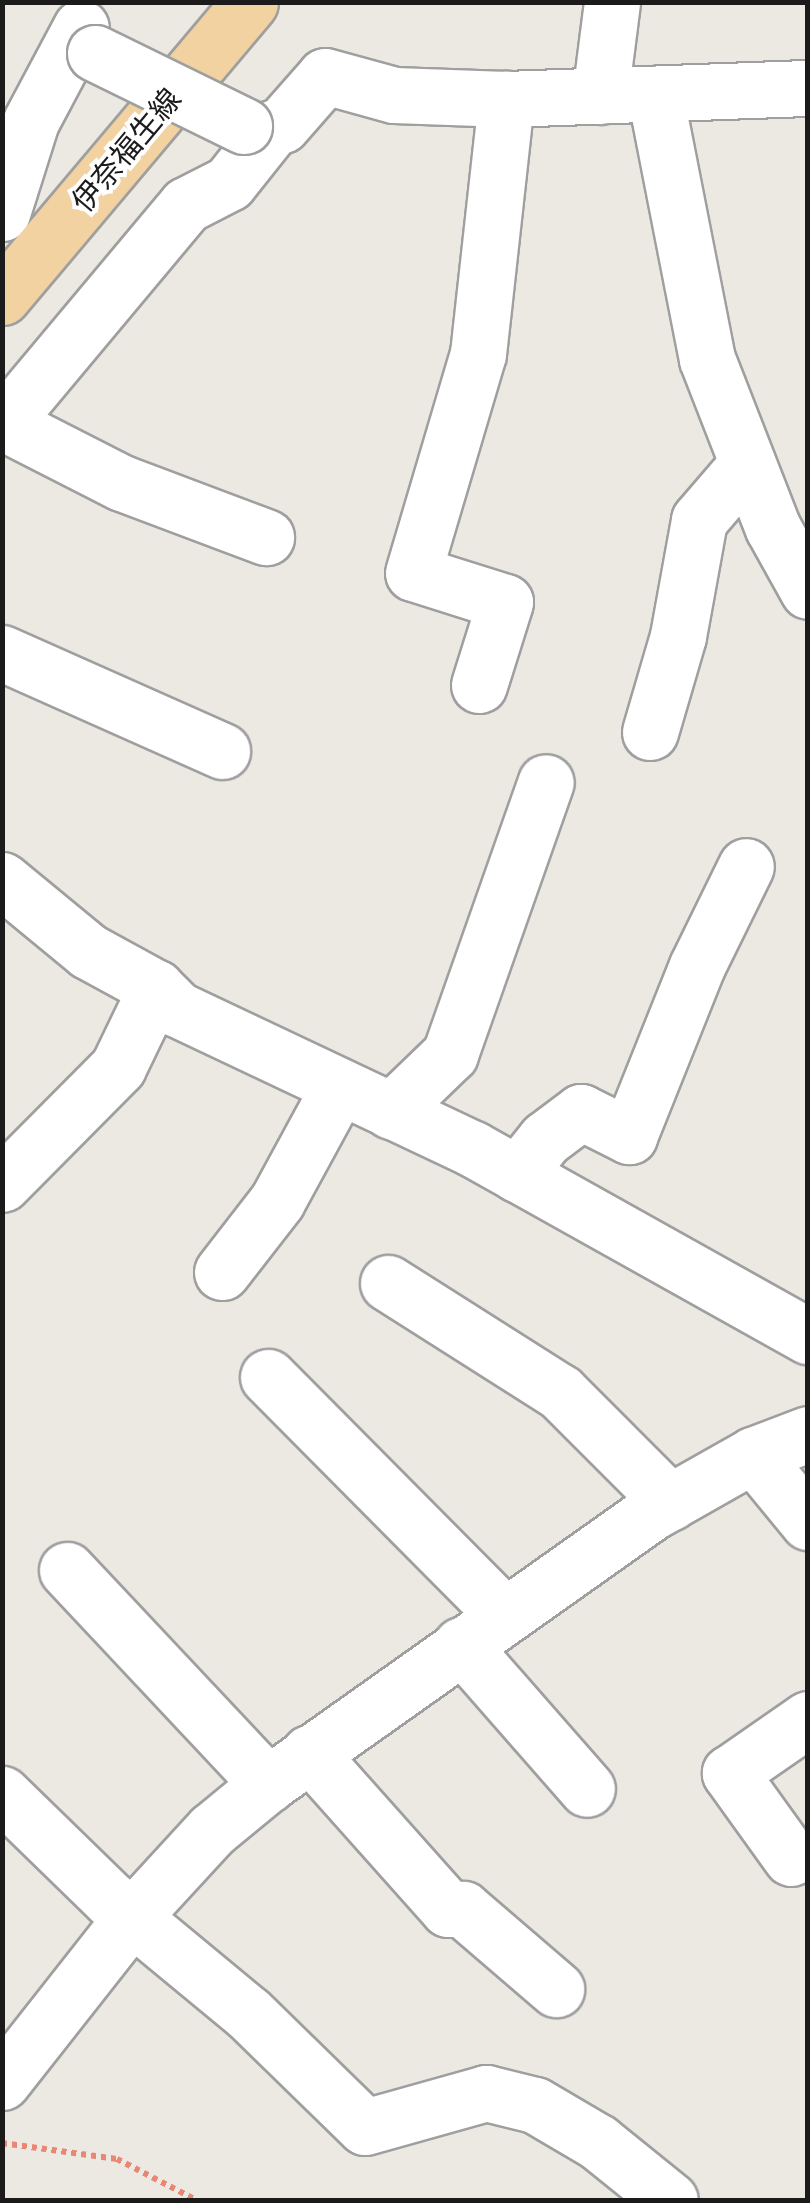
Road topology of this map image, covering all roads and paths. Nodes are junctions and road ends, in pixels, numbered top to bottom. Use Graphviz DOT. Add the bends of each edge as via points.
graph roads {
  1 [pos="250,2"];
  2 [pos="612,2"];
  3 [pos="90,28"];
  4 [pos="808,88"];
  5 [pos="655,94"];
  6 [pos="600,96"];
  7 [pos="506,99"];
  8 [pos="258,128"];
  9 [pos="2,213"];
  10 [pos="2,297"];
  11 [pos="3,424"];
  12 [pos="748,464"];
  13 [pos="266,537"];
  14 [pos="808,590"];
  15 [pos="2,653"];
  16 [pos="480,685"];
  17 [pos="650,732"];
  18 [pos="222,751"];
  19 [pos="546,782"];
  20 [pos="746,866"];
  21 [pos="2,880"];
  22 [pos="156,988"];
  23 [pos="339,1088"];
  24 [pos="391,1111"];
  25 [pos="517,1174"];
  26 [pos="2,1184"];
  27 [pos="222,1272"];
  28 [pos="388,1283"];
  29 [pos="808,1336"];
  30 [pos="267,1377"];
  31 [pos="808,1434"];
  32 [pos="754,1455"];
  33 [pos="670,1502"];
  34 [pos="808,1522"];
  35 [pos="67,1570"];
  36 [pos="504,1615"];
  37 [pos="460,1645"];
  38 [pos="808,1719"];
  39 [pos="289,1768"];
  40 [pos="587,1789"];
  41 [pos="2,1794"];
  42 [pos="790,1858"];
  43 [pos="131,1918"];
  44 [pos="556,1989"];
  45 [pos="2,2082"];
  46 [pos="2,2143"];
  47 [pos="196,2200"];
  48 [pos="670,2200"];
  1 -- 10 [label="main road, 伊奈福生線"];
  2 -- 6 [label="street"];
  3 -- 8 [label="street, bridge"];
  3 -- 9 [label="street" via="32,121"];
  4 -- 5 [label="street"];
  5 -- 6 [label="street"];
  5 -- 12 [label="street" via="707,360"];
  6 -- 7 [label="street"];
  7 -- 8 [label="street" via="394,95 325,76"];
  7 -- 16 [label="street" via="478,354 412,573 505,602"];
  8 -- 11 [label="street" via="229,183 186,205"];
  11 -- 13 [label="street" via="122,483"];
  12 -- 14 [label="street"];
  12 -- 17 [label="street" via="699,520 678,636"];
  15 -- 18 [label="street"];
  19 -- 24 [label="street" via="450,1054"];
  20 -- 25 [label="street" via="697,966 629,1136 581,1112 545,1139"];
  21 -- 22 [label="street" via="88,951"];
  22 -- 23 [label="street" via="177,1008"];
  22 -- 26 [label="street" via="118,1067"];
  23 -- 24 [label="street"];
  23 -- 27 [label="street" via="278,1201"];
  24 -- 25 [label="street"];
  25 -- 29 [label="street"];
  28 -- 33 [label="street" via="560,1392"];
  30 -- 36 [label="street"];
  31 -- 32 [label="street"];
  32 -- 33 [label="street"];
  32 -- 34 [label="street"];
  33 -- 36 [label="street"];
  35 -- 39 [label="street"];
  36 -- 37 [label="street"];
  37 -- 39 [label="street"];
  37 -- 40 [label="street"];
  38 -- 42 [label="street" via="730,1773"];
  39 -- 43 [label="street" via="212,1830"];
  39 -- 44 [label="street" via="448,1909 463,1909"];
  41 -- 43 [label="street"];
  43 -- 45 [label="street"];
  43 -- 48 [label="street" via="248,2013 365,2128 486,2093 535,2105"];
  46 -- 47 [label="path" via="117,2159"];
}
